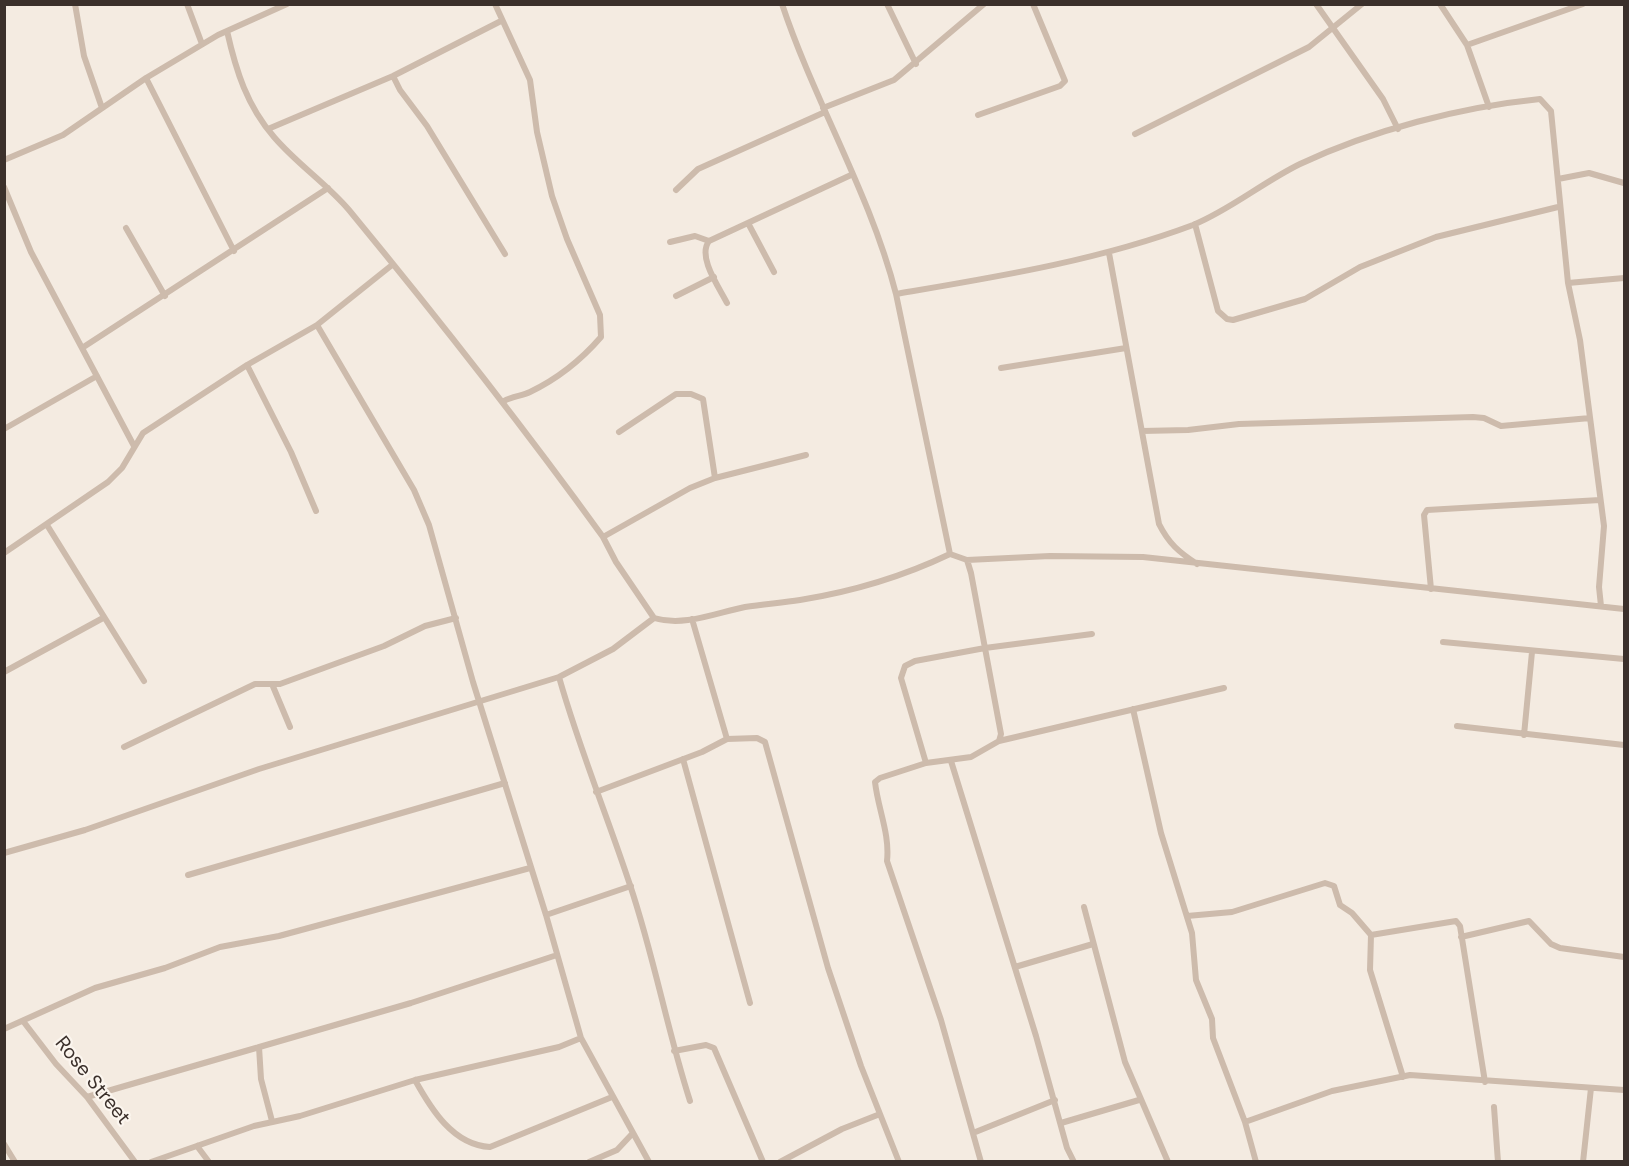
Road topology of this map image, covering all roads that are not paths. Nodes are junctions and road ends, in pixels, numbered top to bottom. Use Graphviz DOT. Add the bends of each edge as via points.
graph roads {
  1 [pos="75,4"];
  2 [pos="187,4"];
  3 [pos="287,4"];
  4 [pos="495,4"];
  5 [pos="782,4"];
  6 [pos="887,4"];
  7 [pos="984,4"];
  8 [pos="1033,4"];
  9 [pos="1317,4"];
  10 [pos="1362,4"];
  11 [pos="1440,4"];
  12 [pos="1583,4"];
  13 [pos="272,8"];
  14 [pos="501,21"];
  15 [pos="1335,28"];
  16 [pos="227,31"];
  17 [pos="202,44"];
  18 [pos="1467,45"];
  19 [pos="916,64"];
  20 [pos="393,76"];
  21 [pos="146,78"];
  22 [pos="1489,107"];
  23 [pos="102,108"];
  24 [pos="824,110"];
  25 [pos="978,115"];
  26 [pos="268,129"];
  27 [pos="1398,129"];
  28 [pos="1135,134"];
  29 [pos="4,160"];
  30 [pos="851,175"];
  31 [pos="1558,179"];
  32 [pos="1624,183"];
  33 [pos="4,187"];
  34 [pos="328,188"];
  35 [pos="676,190"];
  36 [pos="1558,207"];
  37 [pos="747,223"];
  38 [pos="1195,224"];
  39 [pos="126,228"];
  40 [pos="709,241"];
  41 [pos="670,242"];
  42 [pos="234,251"];
  43 [pos="1110,253"];
  44 [pos="505,254"];
  45 [pos="392,265"];
  46 [pos="774,272"];
  47 [pos="714,277"];
  48 [pos="1624,278"];
  49 [pos="1568,283"];
  50 [pos="896,294"];
  51 [pos="165,296"];
  52 [pos="676,296"];
  53 [pos="727,303"];
  54 [pos="317,326"];
  55 [pos="82,348"];
  56 [pos="1126,348"];
  57 [pos="247,365"];
  58 [pos="1001,368"];
  59 [pos="97,376"];
  60 [pos="504,401"];
  61 [pos="1590,418"];
  62 [pos="5,429"];
  63 [pos="1142,431"];
  64 [pos="619,432"];
  65 [pos="134,446"];
  66 [pos="806,455"];
  67 [pos="716,478"];
  68 [pos="1599,500"];
  69 [pos="316,512"];
  70 [pos="47,525"];
  71 [pos="603,537"];
  72 [pos="4,553"];
  73 [pos="950,554"];
  74 [pos="967,560"];
  75 [pos="1198,565"];
  76 [pos="1431,589"];
  77 [pos="1601,606"];
  78 [pos="1624,609"];
  79 [pos="103,618"];
  80 [pos="456,618"];
  81 [pos="654,618"];
  82 [pos="692,619"];
  83 [pos="1092,634"];
  84 [pos="1443,642"];
  85 [pos="985,648"];
  86 [pos="1532,651"];
  87 [pos="1624,659"];
  88 [pos="4,672"];
  89 [pos="559,677"];
  90 [pos="144,681"];
  91 [pos="272,684"];
  92 [pos="1224,688"];
  93 [pos="480,701"];
  94 [pos="1133,709"];
  95 [pos="1457,726"];
  96 [pos="290,727"];
  97 [pos="1524,735"];
  98 [pos="727,739"];
  99 [pos="999,741"];
  100 [pos="1624,745"];
  101 [pos="124,747"];
  102 [pos="683,759"];
  103 [pos="951,761"];
  104 [pos="926,763"];
  105 [pos="505,783"];
  106 [pos="597,792"];
  107 [pos="4,853"];
  108 [pos="530,868"];
  109 [pos="188,874"];
  110 [pos="631,886"];
  111 [pos="1084,907"];
  112 [pos="546,915"];
  113 [pos="1187,916"];
  114 [pos="1371,936"];
  115 [pos="1461,937"];
  116 [pos="1093,944"];
  117 [pos="557,955"];
  118 [pos="1624,957"];
  119 [pos="1015,967"];
  120 [pos="750,1003"];
  121 [pos="23,1021"];
  122 [pos="4,1029"];
  123 [pos="581,1038"];
  124 [pos="259,1047"];
  125 [pos="674,1052"];
  126 [pos="1403,1077"];
  127 [pos="415,1080"];
  128 [pos="1485,1082"];
  129 [pos="1591,1088"];
  130 [pos="1624,1090"];
  131 [pos="87,1096"];
  132 [pos="612,1097"];
  133 [pos="1055,1100"];
  134 [pos="1139,1100"];
  135 [pos="690,1101"];
  136 [pos="1494,1107"];
  137 [pos="880,1114"];
  138 [pos="272,1121"];
  139 [pos="1245,1122"];
  140 [pos="1061,1123"];
  141 [pos="973,1133"];
  142 [pos="632,1134"];
  143 [pos="4,1144"];
  144 [pos="197,1146"];
  145 [pos="15,1161"];
  146 [pos="135,1161"];
  147 [pos="151,1161"];
  148 [pos="209,1161"];
  149 [pos="589,1161"];
  150 [pos="649,1161"];
  151 [pos="763,1161"];
  152 [pos="780,1161"];
  153 [pos="899,1161"];
  154 [pos="981,1161"];
  155 [pos="1074,1161"];
  156 [pos="1168,1161"];
  157 [pos="1256,1161"];
  158 [pos="1498,1161"];
  159 [pos="1583,1161"];
  1 -- 23 [label="street" via="84,56"];
  2 -- 17 [label="street"];
  3 -- 13 [label="street"];
  4 -- 14 [label="street"];
  5 -- 24 [label="street"];
  6 -- 19 [label="street"];
  7 -- 19 [label="street"];
  8 -- 25 [label="street" via="1065,81"];
  9 -- 15 [label="street"];
  10 -- 15 [label="street"];
  11 -- 18 [label="street"];
  12 -- 18 [label="street"];
  13 -- 16 [label="street"];
  14 -- 20 [label="street"];
  14 -- 60 [label="street" via="530,80 552,196 600,315 601,337 585,356 549,381"];
  15 -- 27 [label="street" via="1383,99"];
  15 -- 28 [label="street" via="1309,47"];
  16 -- 17 [label="street"];
  16 -- 26 [label="street" via="244,90"];
  17 -- 21 [label="street"];
  18 -- 22 [label="street"];
  19 -- 24 [label="street" via="894,80"];
  20 -- 26 [label="street"];
  20 -- 44 [label="street"];
  21 -- 23 [label="street"];
  21 -- 42 [label="street"];
  22 -- 27 [label="street"];
  22 -- 31 [label="street" via="1540,99 1548,106"];
  23 -- 29 [label="street" via="63,135"];
  24 -- 30 [label="street"];
  24 -- 35 [label="street" via="698,169"];
  26 -- 34 [label="street"];
  27 -- 38 [label="street" via="1352,142 1299,165"];
  30 -- 37 [label="street"];
  30 -- 50 [label="street" via="876,227"];
  31 -- 32 [label="street" via="1589,173"];
  31 -- 36 [label="street"];
  33 -- 55 [label="street" via="27,244"];
  34 -- 42 [label="street"];
  34 -- 45 [label="street"];
  36 -- 38 [label="street" via="1425,241 1360,267 1305,299 1233,320 1218,311"];
  36 -- 49 [label="street"];
  37 -- 40 [label="street"];
  37 -- 46 [label="street"];
  38 -- 43 [label="street"];
  39 -- 51 [label="street"];
  40 -- 41 [label="street" via="694,236"];
  40 -- 47 [label="street" via="705,256"];
  42 -- 51 [label="street"];
  43 -- 50 [label="street"];
  43 -- 56 [label="street"];
  45 -- 54 [label="street"];
  45 -- 60 [label="street"];
  47 -- 52 [label="street"];
  47 -- 53 [label="street"];
  48 -- 49 [label="street"];
  49 -- 61 [label="street"];
  50 -- 73 [label="street"];
  51 -- 55 [label="street"];
  54 -- 57 [label="street"];
  54 -- 80 [label="street" via="414,490"];
  55 -- 59 [label="street"];
  56 -- 58 [label="street"];
  56 -- 63 [label="street"];
  57 -- 65 [label="street" via="143,434"];
  57 -- 69 [label="street"];
  59 -- 62 [label="street"];
  59 -- 65 [label="street"];
  60 -- 71 [label="street"];
  61 -- 63 [label="street" via="1501,426 1473,417"];
  61 -- 68 [label="street"];
  63 -- 75 [label="street" via="1159,524 1177,552"];
  64 -- 67 [label="street" via="676,394 703,399"];
  65 -- 70 [label="street" via="122,468 108,482"];
  66 -- 67 [label="street"];
  67 -- 71 [label="street"];
  68 -- 76 [label="street" via="1427,510 1424,515"];
  68 -- 77 [label="street" via="1604,526"];
  70 -- 72 [label="street"];
  70 -- 79 [label="street"];
  71 -- 81 [label="street"];
  73 -- 74 [label="street"];
  73 -- 82 [label="street" via="912,571 878,580"];
  74 -- 75 [label="street" via="1143,557"];
  74 -- 85 [label="street"];
  75 -- 76 [label="street"];
  76 -- 77 [label="street"];
  77 -- 78 [label="street"];
  79 -- 88 [label="street"];
  79 -- 90 [label="street"];
  80 -- 91 [label="street"];
  80 -- 93 [label="street"];
  81 -- 82 [label="street" via="668,622"];
  81 -- 89 [label="street" via="613,649"];
  82 -- 98 [label="street"];
  83 -- 85 [label="street"];
  84 -- 86 [label="street"];
  85 -- 99 [label="street" via="1001,734"];
  85 -- 104 [label="street" via="905,666 901,678"];
  86 -- 87 [label="street"];
  86 -- 97 [label="street"];
  89 -- 93 [label="street"];
  89 -- 106 [label="street"];
  91 -- 96 [label="street"];
  91 -- 101 [label="street" via="255,684"];
  92 -- 94 [label="street"];
  93 -- 105 [label="street"];
  93 -- 107 [label="street"];
  94 -- 99 [label="street"];
  94 -- 113 [label="street" via="1161,833"];
  95 -- 97 [label="street"];
  97 -- 100 [label="street"];
  98 -- 102 [label="street"];
  98 -- 137 [label="street" via="757,738 769,750 828,968"];
  99 -- 103 [label="street" via="981,753"];
  102 -- 106 [label="street"];
  102 -- 120 [label="street"];
  103 -- 104 [label="street"];
  103 -- 119 [label="street"];
  104 -- 141 [label="street" via="880,778 875,782 877,799 887,836 887,861"];
  105 -- 108 [label="street"];
  105 -- 109 [label="street"];
  106 -- 110 [label="street"];
  108 -- 112 [label="street"];
  108 -- 121 [label="street" via="279,936 220,947 95,988"];
  110 -- 112 [label="street"];
  110 -- 125 [label="street"];
  111 -- 116 [label="street"];
  112 -- 117 [label="street"];
  113 -- 114 [label="street" via="1232,912 1329,883 1334,886 1340,905"];
  113 -- 139 [label="street" via="1194,940 1196,980"];
  114 -- 115 [label="street" via="1456,921"];
  114 -- 126 [label="street" via="1370,970"];
  115 -- 118 [label="street" via="1529,921 1560,948"];
  115 -- 128 [label="street"];
  116 -- 119 [label="street"];
  116 -- 134 [label="street"];
  117 -- 123 [label="street"];
  117 -- 124 [label="street"];
  119 -- 133 [label="street"];
  121 -- 122 [label="street"];
  121 -- 131 [label="street, Rose Street"];
  123 -- 127 [label="street" via="559,1047"];
  123 -- 132 [label="street"];
  124 -- 131 [label="street"];
  124 -- 138 [label="street" via="261,1079"];
  125 -- 135 [label="street"];
  125 -- 151 [label="street" via="706,1045 714,1048"];
  126 -- 128 [label="street"];
  126 -- 139 [label="street" via="1332,1091"];
  127 -- 132 [label="street" via="444,1123 479,1146 490,1147"];
  127 -- 138 [label="street"];
  128 -- 129 [label="street"];
  129 -- 130 [label="street"];
  129 -- 159 [label="street"];
  131 -- 146 [label="street, Rose Street"];
  132 -- 142 [label="street"];
  133 -- 140 [label="street"];
  133 -- 141 [label="street"];
  134 -- 140 [label="street"];
  134 -- 156 [label="street"];
  136 -- 158 [label="street"];
  137 -- 152 [label="street"];
  137 -- 153 [label="street"];
  138 -- 144 [label="street"];
  139 -- 157 [label="street"];
  140 -- 155 [label="street"];
  141 -- 154 [label="street"];
  142 -- 149 [label="street" via="616,1150"];
  142 -- 150 [label="street"];
  143 -- 145 [label="street"];
  144 -- 147 [label="street"];
  144 -- 148 [label="street"];
}
